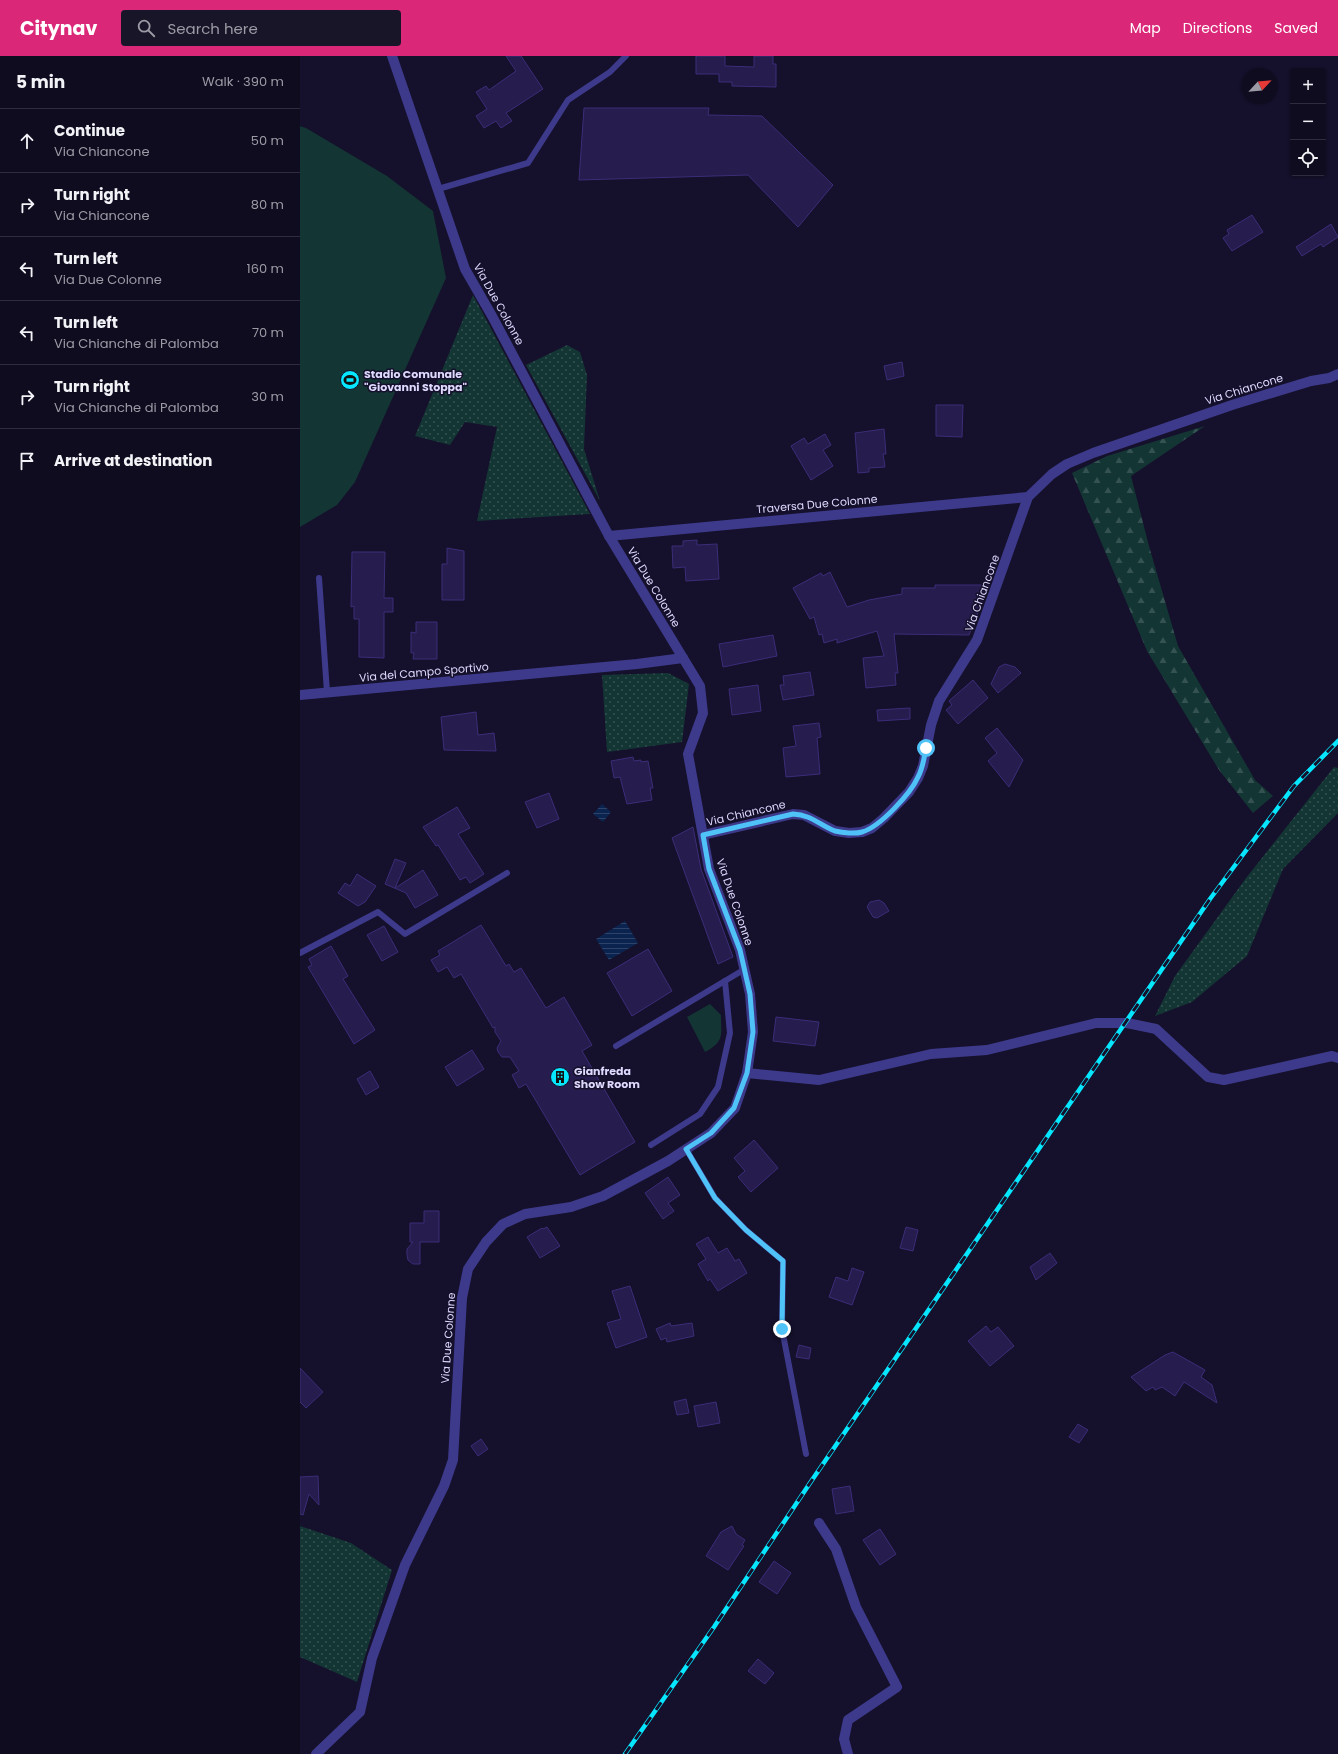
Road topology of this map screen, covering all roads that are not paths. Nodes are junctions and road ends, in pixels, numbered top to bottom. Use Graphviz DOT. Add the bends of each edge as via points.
graph roads {
  1 [pos="392,56"];
  2 [pos="626,56"];
  3 [pos="438,189"];
  4 [pos="1338,374"];
  5 [pos="1028,497"];
  6 [pos="609,536"];
  7 [pos="319,578"];
  8 [pos="684,658"];
  9 [pos="327,692"];
  10 [pos="300,695"];
  11 [pos="703,835"];
  12 [pos="507,873"];
  13 [pos="300,953"];
  14 [pos="745,969"];
  15 [pos="724,981"];
  16 [pos="616,1046"];
  17 [pos="1338,1058"];
  18 [pos="747,1073"];
  19 [pos="651,1145"];
  20 [pos="686,1149"];
  21 [pos="806,1454"];
  22 [pos="819,1523"];
  23 [pos="316,1754"];
  24 [pos="848,1754"];
  1 -- 3 [label="street, Via Due Colonne"];
  2 -- 3 [label="lane" via="610,72 568,100 528,163"];
  3 -- 6 [label="street, Via Due Colonne" via="465,269"];
  4 -- 5 [label="street, Via Chiancone" via="1232,405 1093,453 1067,464"];
  5 -- 6 [label="street, Traversa Due Colonne"];
  5 -- 11 [label="street, Via Chiancone" via="977,640 939,701 918,778 909,792 884,818 872,828 849,833 835,831 804,814 793,814"];
  6 -- 8 [label="street, Via Due Colonne"];
  7 -- 9 [label="lane"];
  8 -- 9 [label="street, Via del Campo Sportivo"];
  8 -- 11 [label="street, Via Due Colonne" via="700,686 703,712 688,754"];
  9 -- 10 [label="street, Via del Campo Sportivo"];
  11 -- 14 [label="street, Via Due Colonne" via="709,869"];
  12 -- 13 [label="lane" via="406,934 378,912"];
  14 -- 15 [label="lane"];
  14 -- 18 [label="street, Via Due Colonne" via="753,1032"];
  15 -- 16 [label="lane"];
  15 -- 19 [label="lane" via="730,1033 718,1087 700,1114"];
  17 -- 18 [label="street" via="1332,1056 1224,1080 1208,1077 1156,1029 1127,1023 1096,1023 988,1050 931,1054 819,1080"];
  18 -- 20 [label="street, Via Due Colonne" via="734,1108 711,1133"];
  20 -- 21 [label="lane" via="715,1198 746,1230 783,1261 782,1329"];
  20 -- 23 [label="street, Via Due Colonne" via="603,1196 571,1207 526,1214 503,1224 486,1242 468,1269 462,1298 453,1460 444,1486 405,1565 372,1658 360,1712"];
  22 -- 24 [label="street" via="836,1549 856,1607 897,1687 848,1720 844,1739"];
}
